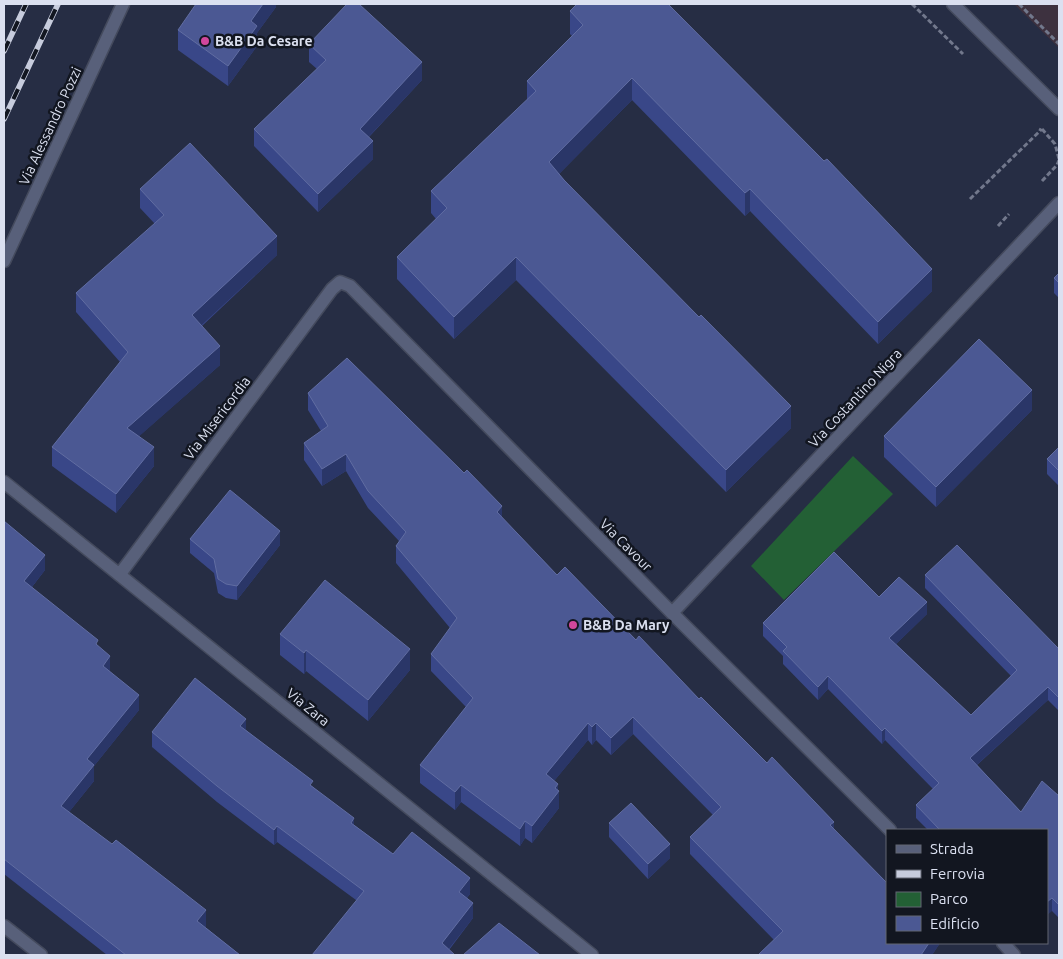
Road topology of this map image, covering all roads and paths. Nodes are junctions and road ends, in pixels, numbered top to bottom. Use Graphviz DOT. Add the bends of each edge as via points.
graph roads {
  1 [pos="123,4"];
  2 [pos="912,4"];
  3 [pos="953,4"];
  4 [pos="1019,4"];
  5 [pos="1059,44"];
  6 [pos="966,57"];
  7 [pos="1059,109"];
  8 [pos="1034,124"];
  9 [pos="970,200"];
  10 [pos="1059,203"];
  11 [pos="4,261"];
  12 [pos="340,282"];
  13 [pos="4,482"];
  14 [pos="120,574"];
  15 [pos="672,613"];
  16 [pos="889,829"];
  17 [pos="4,926"];
  18 [pos="1004,944"];
  19 [pos="40,955"];
  20 [pos="592,955"];
  21 [pos="1014,955"];
  1 -- 11 [label="street, Via Alessandro Pozzi"];
  2 -- 6 [label="path"];
  3 -- 7 [label="street"];
  4 -- 5 [label="path"];
  8 -- 9 [label="path" via="1041,130"];
  10 -- 15 [label="street, Via Costantino Nigra"];
  12 -- 14 [label="street, Via Misericordia"];
  12 -- 15 [label="street, Via Cavour" via="350,286"];
  13 -- 14 [label="street, Via Zara"];
  14 -- 20 [label="street, Via Zara"];
  15 -- 16 [label="street, Via Cavour"];
  17 -- 19 [label="street"];
  18 -- 21 [label="street"];
}
